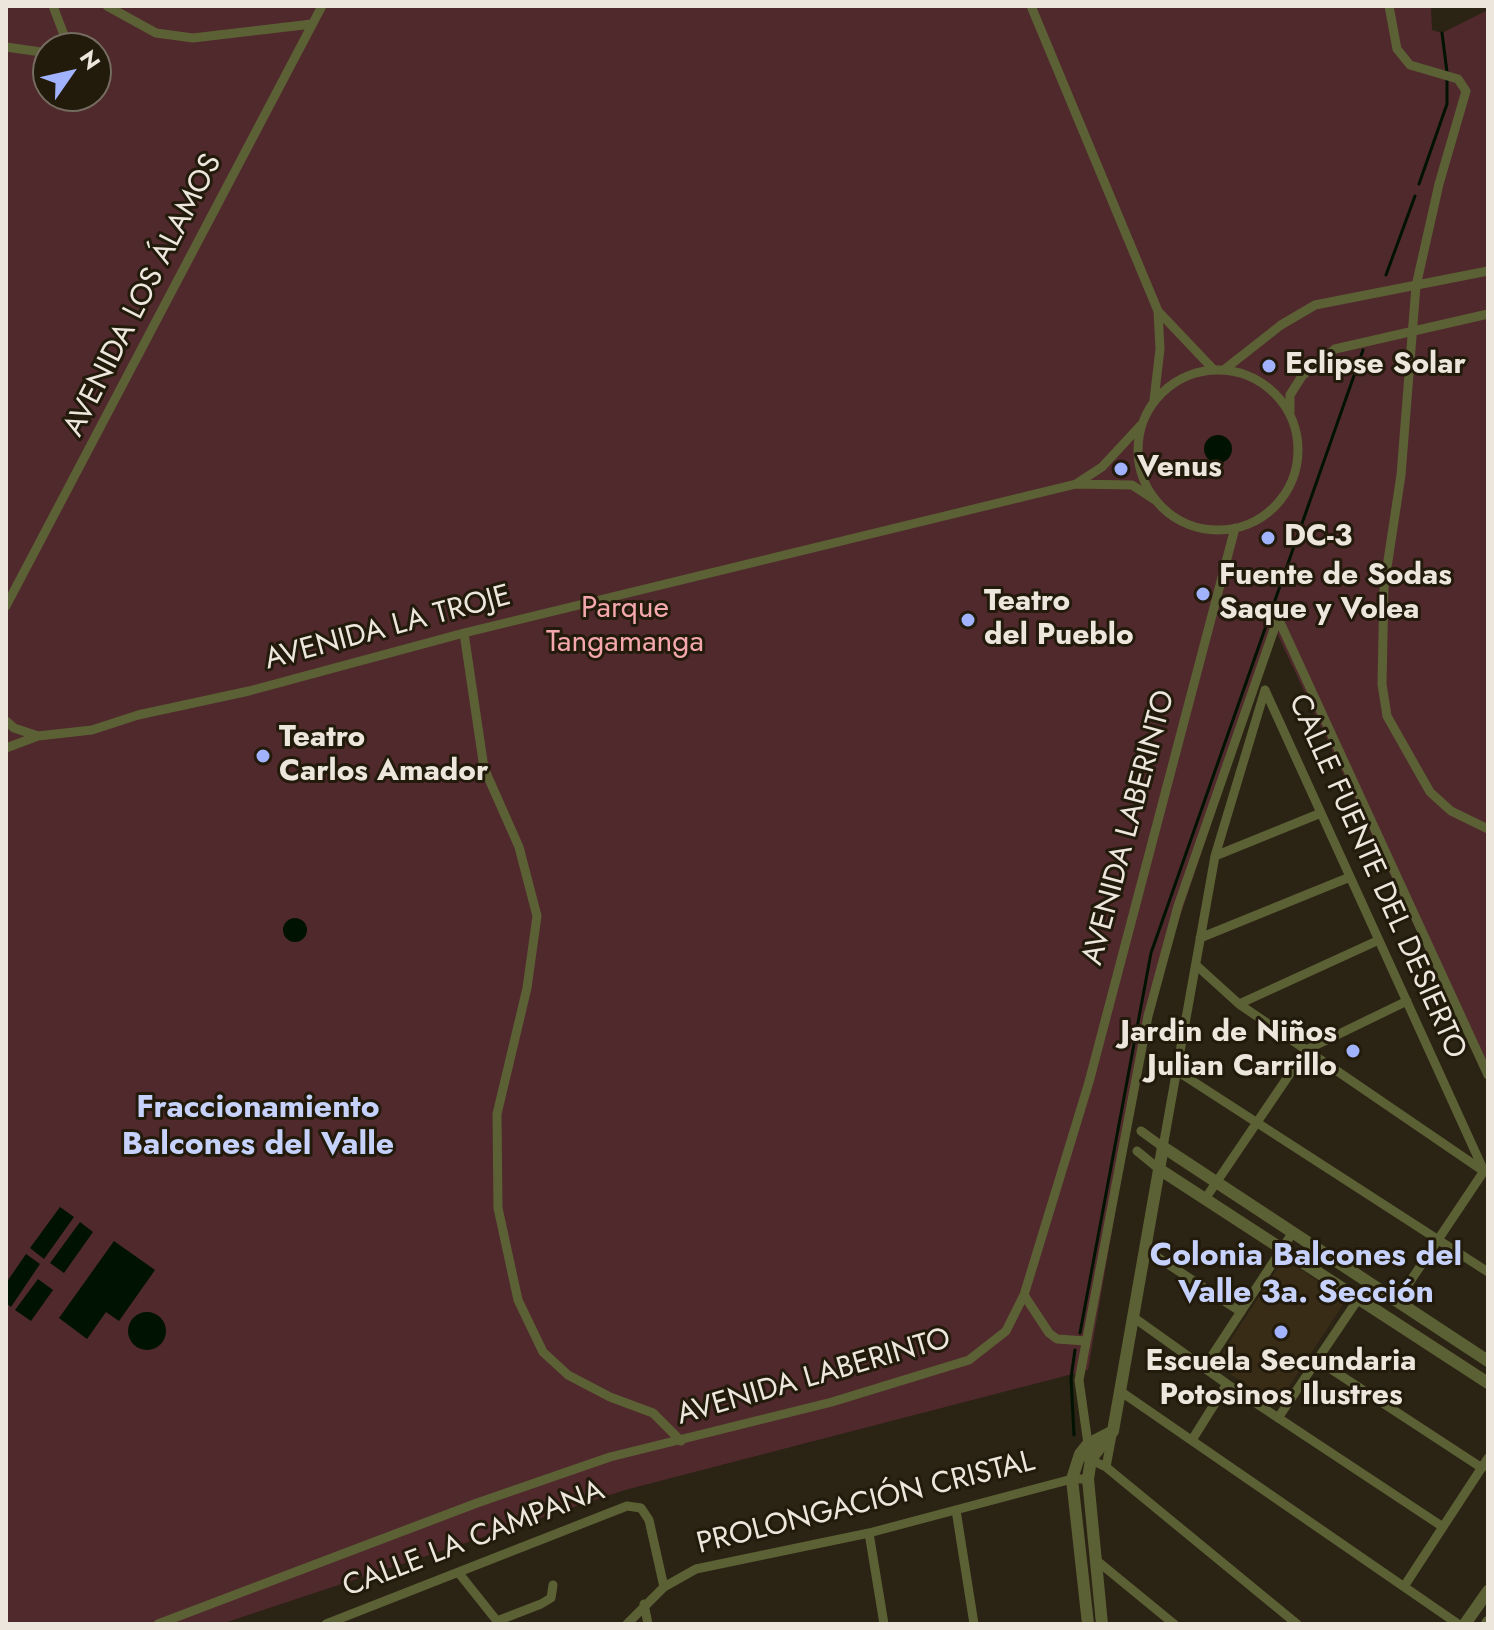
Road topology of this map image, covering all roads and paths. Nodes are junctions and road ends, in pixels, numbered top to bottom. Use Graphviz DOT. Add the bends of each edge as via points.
graph roads {
  1 [pos="53,6"];
  2 [pos="107,6"];
  3 [pos="322,6"];
  4 [pos="1031,6"];
  5 [pos="1389,6"];
  6 [pos="312,24"];
  7 [pos="63,32"];
  8 [pos="6,47"];
  9 [pos="32,51"];
  10 [pos="1488,271"];
  11 [pos="1416,286"];
  12 [pos="1158,311"];
  13 [pos="1488,314"];
  14 [pos="1415,329"];
  15 [pos="1225,369"];
  16 [pos="1214,370"];
  17 [pos="1269,387"];
  18 [pos="1258,393"];
  19 [pos="1154,400"];
  20 [pos="1290,413"];
  21 [pos="1141,424"];
  22 [pos="1076,484"];
  23 [pos="1155,500"];
  24 [pos="1235,528"];
  25 [pos="6,606"];
  26 [pos="464,633"];
  27 [pos="6,721"];
  28 [pos="38,736"];
  29 [pos="6,748"];
  30 [pos="1321,813"];
  31 [pos="1488,829"];
  32 [pos="1215,856"];
  33 [pos="1350,877"];
  34 [pos="1200,938"];
  35 [pos="1379,940"];
  36 [pos="1196,965"];
  37 [pos="1407,1001"];
  38 [pos="1239,1004"];
  39 [pos="1306,1050"];
  40 [pos="1177,1071"];
  41 [pos="1488,1075"];
  42 [pos="1256,1121"];
  43 [pos="1141,1131"];
  44 [pos="1163,1147"];
  45 [pos="1137,1151"];
  46 [pos="1159,1169"];
  47 [pos="1486,1172"];
  48 [pos="1216,1182"];
  49 [pos="1205,1199"];
  50 [pos="1293,1232"];
  51 [pos="1438,1239"];
  52 [pos="1145,1249"];
  53 [pos="1282,1249"];
  54 [pos="1488,1272"];
  55 [pos="1369,1283"];
  56 [pos="1024,1295"];
  57 [pos="1359,1299"];
  58 [pos="1397,1301"];
  59 [pos="1241,1312"];
  60 [pos="1133,1317"];
  61 [pos="1086,1341"];
  62 [pos="1317,1360"];
  63 [pos="1488,1361"];
  64 [pos="1204,1368"];
  65 [pos="1488,1383"];
  66 [pos="1227,1384"];
  67 [pos="1120,1391"];
  68 [pos="1278,1418"];
  69 [pos="1113,1431"];
  70 [pos="1192,1440"];
  71 [pos="681,1441"];
  72 [pos="1086,1452"];
  73 [pos="1488,1458"];
  74 [pos="1106,1467"];
  75 [pos="1482,1468"];
  76 [pos="1072,1479"];
  77 [pos="1088,1479"];
  78 [pos="956,1510"];
  79 [pos="1443,1527"];
  80 [pos="869,1533"];
  81 [pos="1095,1560"];
  82 [pos="458,1572"];
  83 [pos="553,1585"];
  84 [pos="1405,1585"];
  85 [pos="664,1587"];
  86 [pos="1488,1591"];
  87 [pos="644,1604"];
  88 [pos="158,1624"];
  89 [pos="326,1624"];
  90 [pos="627,1624"];
  91 [pos="648,1624"];
  92 [pos="884,1624"];
  93 [pos="974,1624"];
  94 [pos="1088,1624"];
  95 [pos="1102,1624"];
  96 [pos="1174,1624"];
  97 [pos="1297,1624"];
  98 [pos="1458,1624"];
  99 [pos="1465,1624"];
  1 -- 7 [label="street"];
  2 -- 6 [label="street" via="156,33 193,38"];
  3 -- 6 [label="street, AVENIDA LOS ÁLAMOS"];
  4 -- 12 [label="street"];
  5 -- 11 [label="street" via="1397,49 1410,65 1458,79 1466,91"];
  6 -- 25 [label="street, AVENIDA LOS ÁLAMOS"];
  8 -- 9 [label="street"];
  10 -- 11 [label="street"];
  11 -- 14 [label="street"];
  11 -- 15 [label="street" via="1315,305"];
  12 -- 16 [label="street"];
  12 -- 19 [label="street"];
  13 -- 14 [label="street"];
  14 -- 20 [label="street" via="1335,349 1302,376 1290,395"];
  14 -- 31 [label="street" via="1384,587 1382,684 1387,716 1430,792 1451,811"];
  15 -- 16 [label="street"];
  15 -- 17 [label="street"];
  16 -- 19 [label="street" via="1174,382"];
  17 -- 18 [label="street"];
  17 -- 20 [label="street"];
  19 -- 21 [label="street"];
  20 -- 24 [label="street" via="1298,452 1289,490 1272,511"];
  21 -- 22 [label="street, AVENIDA LA TROJE" via="1102,467"];
  21 -- 23 [label="street" via="1137,450 1142,476"];
  22 -- 23 [label="street, AVENIDA LA TROJE" via="1132,485"];
  22 -- 26 [label="street, AVENIDA LA TROJE"];
  23 -- 24 [label="street" via="1198,528"];
  24 -- 56 [label="street, AVENIDA LABERINTO" via="1089,1082"];
  26 -- 28 [label="street, AVENIDA LA TROJE" via="92,730"];
  26 -- 71 [label="street" via="484,768 519,847 537,916 527,988 497,1114 498,1208 518,1300 543,1352 568,1375 653,1413"];
  27 -- 28 [label="street"];
  28 -- 29 [label="street, AVENIDA LA TROJE"];
  30 -- 32 [label="street"];
  30 -- 32 [label="street, CALLE FUENTE DEL DESIERTO" via="1265,690"];
  30 -- 33 [label="street, CALLE FUENTE DEL DESIERTO"];
  32 -- 34 [label="street"];
  33 -- 34 [label="street"];
  33 -- 35 [label="street, CALLE FUENTE DEL DESIERTO"];
  34 -- 36 [label="street"];
  35 -- 37 [label="street, CALLE FUENTE DEL DESIERTO"];
  35 -- 38 [label="street"];
  36 -- 38 [label="street"];
  36 -- 40 [label="street"];
  37 -- 39 [label="street"];
  37 -- 47 [label="street, CALLE FUENTE DEL DESIERTO"];
  38 -- 39 [label="street"];
  39 -- 42 [label="street"];
  39 -- 47 [label="street"];
  40 -- 42 [label="street"];
  40 -- 44 [label="street"];
  41 -- 61 [label="street" via="1278,618 1162,959"];
  42 -- 48 [label="street"];
  42 -- 51 [label="street"];
  43 -- 44 [label="street"];
  44 -- 46 [label="street"];
  44 -- 48 [label="street"];
  45 -- 46 [label="street"];
  46 -- 49 [label="street"];
  46 -- 52 [label="street"];
  47 -- 51 [label="street"];
  48 -- 49 [label="street"];
  48 -- 50 [label="street"];
  49 -- 53 [label="street"];
  50 -- 53 [label="street"];
  50 -- 55 [label="street"];
  51 -- 54 [label="street"];
  51 -- 58 [label="street"];
  52 -- 59 [label="street"];
  52 -- 60 [label="street"];
  53 -- 57 [label="street"];
  53 -- 59 [label="street"];
  55 -- 57 [label="street"];
  55 -- 58 [label="street"];
  56 -- 61 [label="street" via="1057,1339"];
  56 -- 71 [label="street, AVENIDA LABERINTO" via="1006,1331 969,1360"];
  57 -- 62 [label="street"];
  57 -- 65 [label="street"];
  58 -- 63 [label="street"];
  59 -- 64 [label="street"];
  60 -- 64 [label="street"];
  60 -- 67 [label="street"];
  61 -- 72 [label="street" via="1079,1380"];
  62 -- 68 [label="street"];
  62 -- 75 [label="street"];
  64 -- 66 [label="street"];
  66 -- 68 [label="street"];
  66 -- 70 [label="street"];
  67 -- 69 [label="street"];
  67 -- 70 [label="street"];
  68 -- 79 [label="street"];
  69 -- 72 [label="street"];
  69 -- 74 [label="street"];
  70 -- 84 [label="street"];
  71 -- 88 [label="street, AVENIDA LABERINTO" via="610,1457 477,1503"];
  72 -- 74 [label="street"];
  72 -- 76 [label="street"];
  72 -- 77 [label="street"];
  73 -- 75 [label="street"];
  74 -- 97 [label="street"];
  75 -- 79 [label="street"];
  76 -- 77 [label="street, PROLONGACIÓN CRISTAL"];
  76 -- 78 [label="street, PROLONGACIÓN CRISTAL"];
  76 -- 94 [label="street"];
  77 -- 81 [label="street"];
  78 -- 80 [label="street, PROLONGACIÓN CRISTAL"];
  78 -- 93 [label="street"];
  79 -- 84 [label="street"];
  80 -- 85 [label="street, PROLONGACIÓN CRISTAL" via="696,1569"];
  80 -- 92 [label="street"];
  81 -- 95 [label="street"];
  81 -- 96 [label="street"];
  82 -- 83 [label="street" via="497,1621 551,1598"];
  82 -- 85 [label="street, CALLE LA CAMPANA" via="627,1506 641,1508 649,1520"];
  82 -- 89 [label="street, CALLE LA CAMPANA"];
  84 -- 98 [label="street"];
  85 -- 87 [label="street, PROLONGACIÓN CRISTAL"];
  86 -- 99 [label="street"];
  87 -- 90 [label="street, PROLONGACIÓN CRISTAL"];
  87 -- 91 [label="street"];
}
